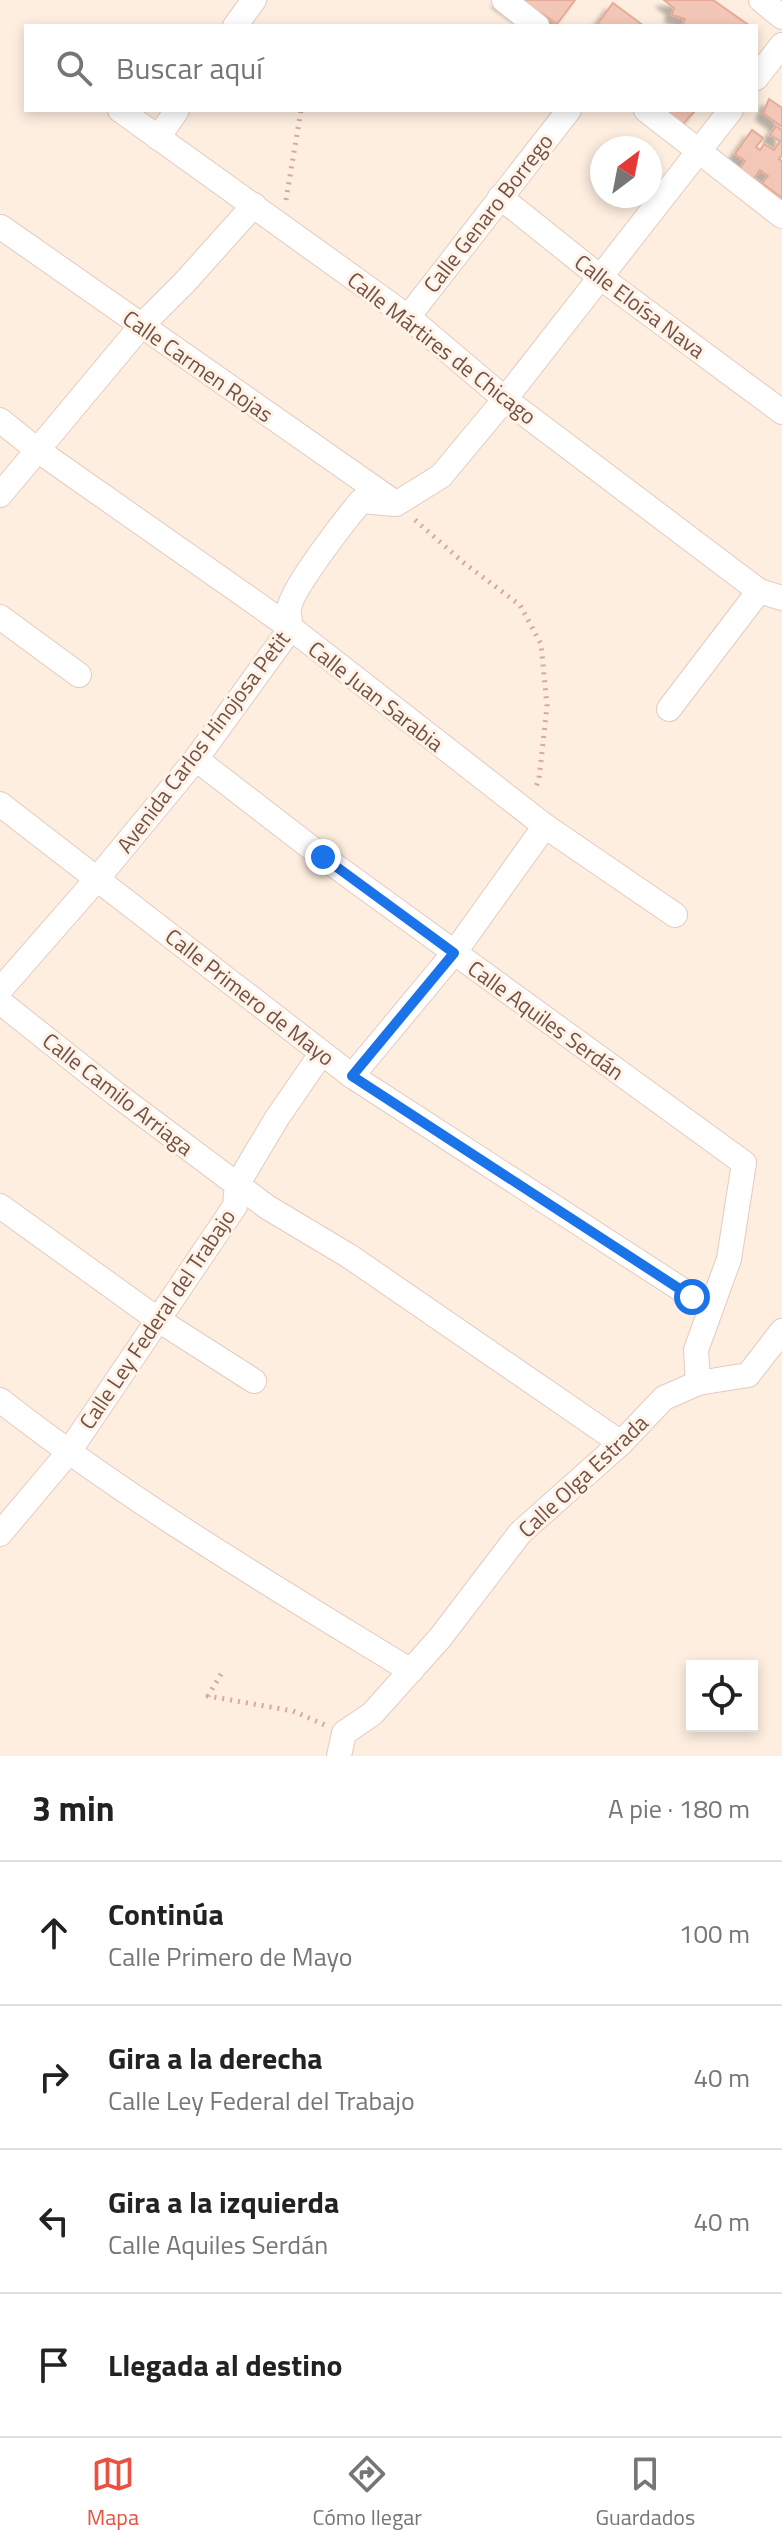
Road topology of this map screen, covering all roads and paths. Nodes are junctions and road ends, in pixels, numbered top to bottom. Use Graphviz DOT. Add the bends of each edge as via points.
graph roads {
  1 [pos="254,0"];
  2 [pos="504,0"];
  3 [pos="761,0"];
  4 [pos="782,17"];
  5 [pos="236,24"];
  6 [pos="534,24"];
  7 [pos="782,45"];
  8 [pos="758,75"];
  9 [pos="123,112"];
  10 [pos="176,112"];
  11 [pos="301,112"];
  12 [pos="567,112"];
  13 [pos="649,112"];
  14 [pos="729,112"];
  15 [pos="158,138"];
  16 [pos="699,152"];
  17 [pos="500,197"];
  18 [pos="254,205"];
  19 [pos="782,216"];
  20 [pos="273,219"];
  21 [pos="1,227"];
  22 [pos="600,277"];
  23 [pos="408,317"];
  24 [pos="141,326"];
  25 [pos="505,399"];
  26 [pos="782,412"];
  27 [pos="0,420"];
  28 [pos="36,449"];
  29 [pos="0,495"];
  30 [pos="396,504"];
  31 [pos="771,594"];
  32 [pos="0,617"];
  33 [pos="291,628"];
  34 [pos="79,675"];
  35 [pos="669,709"];
  36 [pos="196,759"];
  37 [pos="0,804"];
  38 [pos="535,818"];
  39 [pos="97,879"];
  40 [pos="675,915"];
  41 [pos="454,953"];
  42 [pos="0,990"];
  43 [pos="0,1002"];
  44 [pos="321,1054"];
  45 [pos="352,1076"];
  46 [pos="237,1185"];
  47 [pos="0,1206"];
  48 [pos="710,1308"];
  49 [pos="157,1319"];
  50 [pos="782,1331"];
  51 [pos="254,1381"];
  52 [pos="698,1383"];
  53 [pos="0,1400"];
  54 [pos="621,1443"];
  55 [pos="68,1453"];
  56 [pos="0,1534"];
  57 [pos="411,1671"];
  58 [pos="221,1674"];
  59 [pos="342,1744"];
  1 -- 5 [label="street"];
  2 -- 6 [label="street"];
  3 -- 4 [label="street"];
  7 -- 8 [label="street"];
  9 -- 15 [label="street, Calle Mártires de Chicago"];
  10 -- 15 [label="street"];
  11 -- 20 [label="path" via="285,205"];
  12 -- 17 [label="street, Calle Genaro Borrego"];
  13 -- 16 [label="street"];
  14 -- 16 [label="street"];
  15 -- 18 [label="street, Calle Mártires de Chicago"];
  16 -- 19 [label="street"];
  16 -- 22 [label="street"];
  17 -- 22 [label="street, Calle Eloísa Nava"];
  17 -- 23 [label="street, Calle Genaro Borrego"];
  18 -- 20 [label="street, Calle Mártires de Chicago"];
  18 -- 24 [label="street"];
  20 -- 23 [label="street, Calle Mártires de Chicago"];
  21 -- 24 [label="street, Calle Carmen Rojas"];
  22 -- 25 [label="street"];
  22 -- 26 [label="street, Calle Eloísa Nava"];
  23 -- 25 [label="street, Calle Mártires de Chicago"];
  24 -- 28 [label="street"];
  24 -- 30 [label="street, Calle Carmen Rojas"];
  25 -- 30 [label="street" via="441,476"];
  25 -- 31 [label="street, Calle Mártires de Chicago"];
  27 -- 28 [label="street, Calle Juan Sarabia"];
  28 -- 29 [label="street"];
  28 -- 33 [label="street, Calle Juan Sarabia"];
  30 -- 33 [label="street, Avenida Carlos Hinojosa Petit" via="361,501 352,511 289,607"];
  30 -- 38 [label="path" via="520,605 541,644 547,706"];
  31 -- 35 [label="street"];
  32 -- 34 [label="street"];
  33 -- 36 [label="street, Avenida Carlos Hinojosa Petit"];
  33 -- 38 [label="street, Calle Juan Sarabia"];
  36 -- 39 [label="street, Avenida Carlos Hinojosa Petit"];
  36 -- 41 [label="street, Calle Aquiles Serdán"];
  37 -- 39 [label="street, Calle Primero de Mayo"];
  38 -- 40 [label="street, Calle Juan Sarabia"];
  38 -- 41 [label="street"];
  39 -- 42 [label="street, Avenida Carlos Hinojosa Petit"];
  39 -- 44 [label="street, Calle Primero de Mayo"];
  41 -- 45 [label="street"];
  41 -- 48 [label="street, Calle Aquiles Serdán" via="744,1163 729,1259"];
  43 -- 46 [label="street, Calle Camilo Arriaga"];
  44 -- 45 [label="street, Calle Primero de Mayo"];
  44 -- 46 [label="street, Calle Ley Federal del Trabajo"];
  45 -- 48 [label="street, Calle Primero de Mayo"];
  46 -- 49 [label="street, Calle Ley Federal del Trabajo" via="235,1206"];
  46 -- 54 [label="street, Calle Camilo Arriaga"];
  47 -- 49 [label="street"];
  48 -- 52 [label="street" via="696,1350"];
  49 -- 51 [label="street"];
  49 -- 55 [label="street, Calle Ley Federal del Trabajo"];
  50 -- 52 [label="street, Calle Olga Estrada" via="748,1375"];
  52 -- 54 [label="street, Calle Olga Estrada" via="664,1398"];
  53 -- 55 [label="street"];
  54 -- 57 [label="street, Calle Olga Estrada" via="520,1533"];
  55 -- 56 [label="street, Calle Ley Federal del Trabajo"];
  55 -- 57 [label="street"];
  57 -- 59 [label="street, Calle Olga Estrada"];
  58 -- 59 [label="path" via="208,1696 293,1711"];
}
